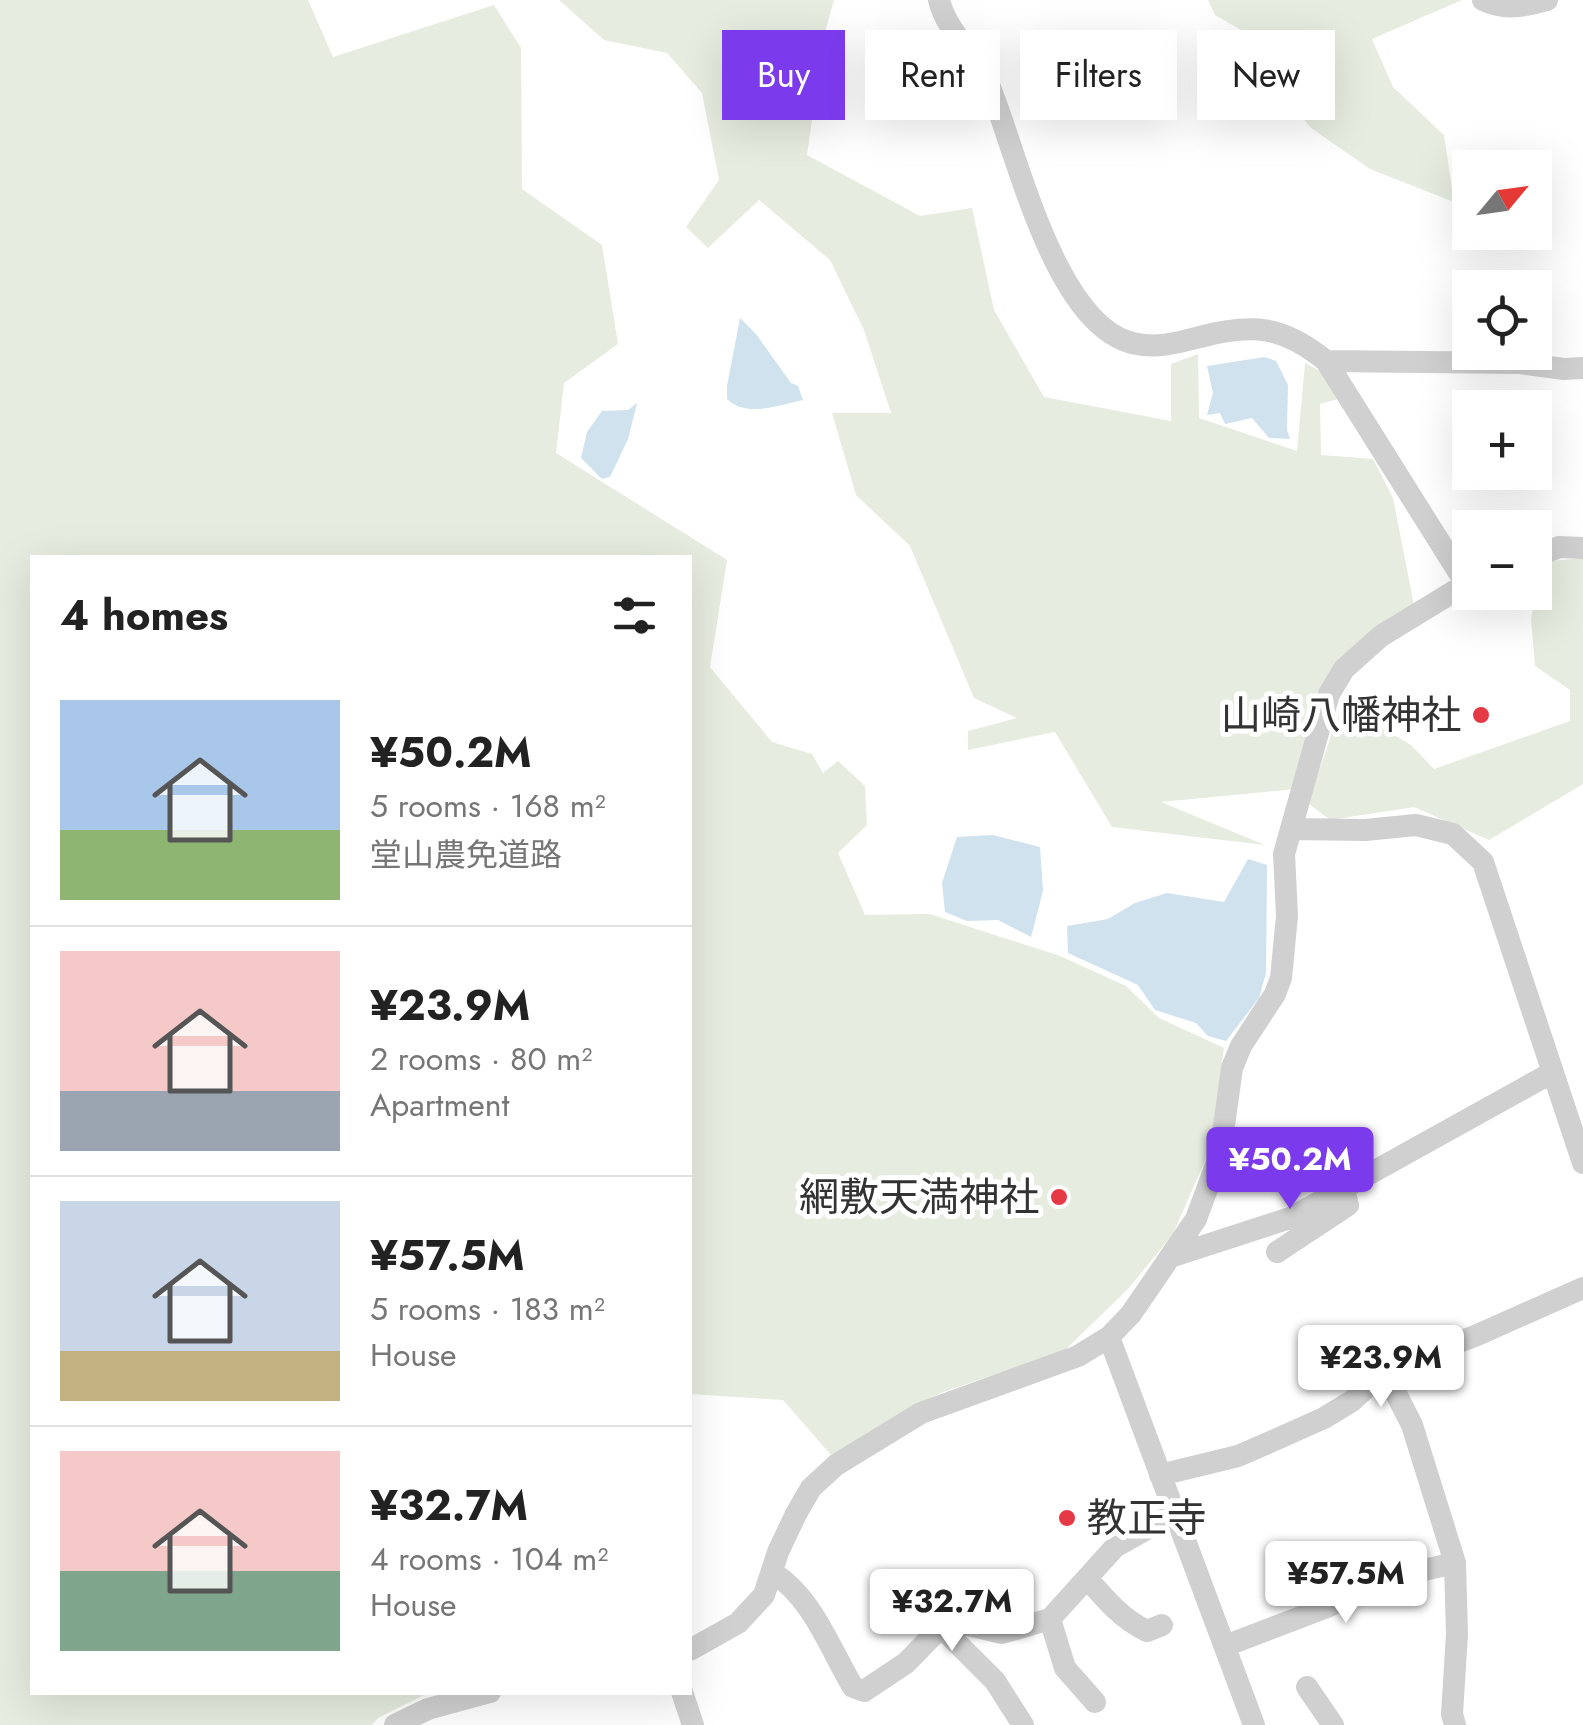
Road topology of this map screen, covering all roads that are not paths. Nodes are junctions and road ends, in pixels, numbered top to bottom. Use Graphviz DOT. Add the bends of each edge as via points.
graph roads {
  1 [pos="940,0"];
  2 [pos="1482,0"];
  3 [pos="1548,0"];
  4 [pos="1326,361"];
  5 [pos="1583,368"];
  6 [pos="1583,548"];
  7 [pos="1552,550"];
  8 [pos="1452,558"];
  9 [pos="1452,593"];
  10 [pos="1290,829"];
  11 [pos="1553,1072"];
  12 [pos="1583,1163"];
  13 [pos="1344,1190"];
  14 [pos="1277,1252"];
  15 [pos="1170,1257"];
  16 [pos="1583,1288"];
  17 [pos="1108,1337"];
  18 [pos="1387,1376"];
  19 [pos="1160,1475"];
  20 [pos="1174,1512"];
  21 [pos="1456,1564"];
  22 [pos="772,1572"];
  23 [pos="1087,1578"];
  24 [pos="1050,1619"];
  25 [pos="1162,1625"];
  26 [pos="940,1627"];
  27 [pos="1224,1646"];
  28 [pos="692,1649"];
  29 [pos="1307,1687"];
  30 [pos="479,1695"];
  31 [pos="683,1695"];
  32 [pos="1094,1702"];
  33 [pos="396,1725"];
  34 [pos="693,1725"];
  35 [pos="1023,1725"];
  36 [pos="1254,1725"];
  37 [pos="1332,1725"];
  38 [pos="1456,1725"];
  1 -- 4 [label="street" via="987,80 1064,277 1094,322 1152,346 1234,328 1278,331"];
  2 -- 3 [label="street" via="1498,8"];
  4 -- 5 [label="street"];
  4 -- 8 [label="street"];
  6 -- 7 [label="street"];
  9 -- 10 [label="street" via="1381,636 1344,669 1328,694"];
  10 -- 11 [label="street" via="1416,825 1453,834 1483,862"];
  10 -- 15 [label="street" via="1281,978 1232,1068 1212,1180"];
  11 -- 12 [label="street"];
  11 -- 13 [label="street"];
  13 -- 14 [label="street" via="1348,1205"];
  13 -- 15 [label="street" via="1290,1218"];
  15 -- 17 [label="street"];
  16 -- 18 [label="street"];
  17 -- 19 [label="street"];
  17 -- 22 [label="street" via="1058,1366 921,1413 852,1454 811,1488"];
  18 -- 19 [label="street" via="1324,1418 1277,1439"];
  18 -- 21 [label="street" via="1412,1425"];
  19 -- 20 [label="street"];
  20 -- 23 [label="street" via="1116,1547"];
  20 -- 27 [label="street"];
  21 -- 27 [label="street" via="1388,1578"];
  21 -- 38 [label="street"];
  22 -- 26 [label="street" via="788,1582 830,1640 852,1687 864,1692 906,1663"];
  22 -- 28 [label="street" via="751,1612"];
  23 -- 24 [label="street"];
  23 -- 25 [label="street" via="1135,1625 1147,1631"];
  24 -- 26 [label="street" via="1002,1633 952,1621"];
  24 -- 32 [label="street" via="1065,1668"];
  26 -- 35 [label="street" via="995,1680"];
  27 -- 36 [label="street"];
  29 -- 37 [label="street"];
  30 -- 33 [label="street"];
  31 -- 34 [label="street"];
}
